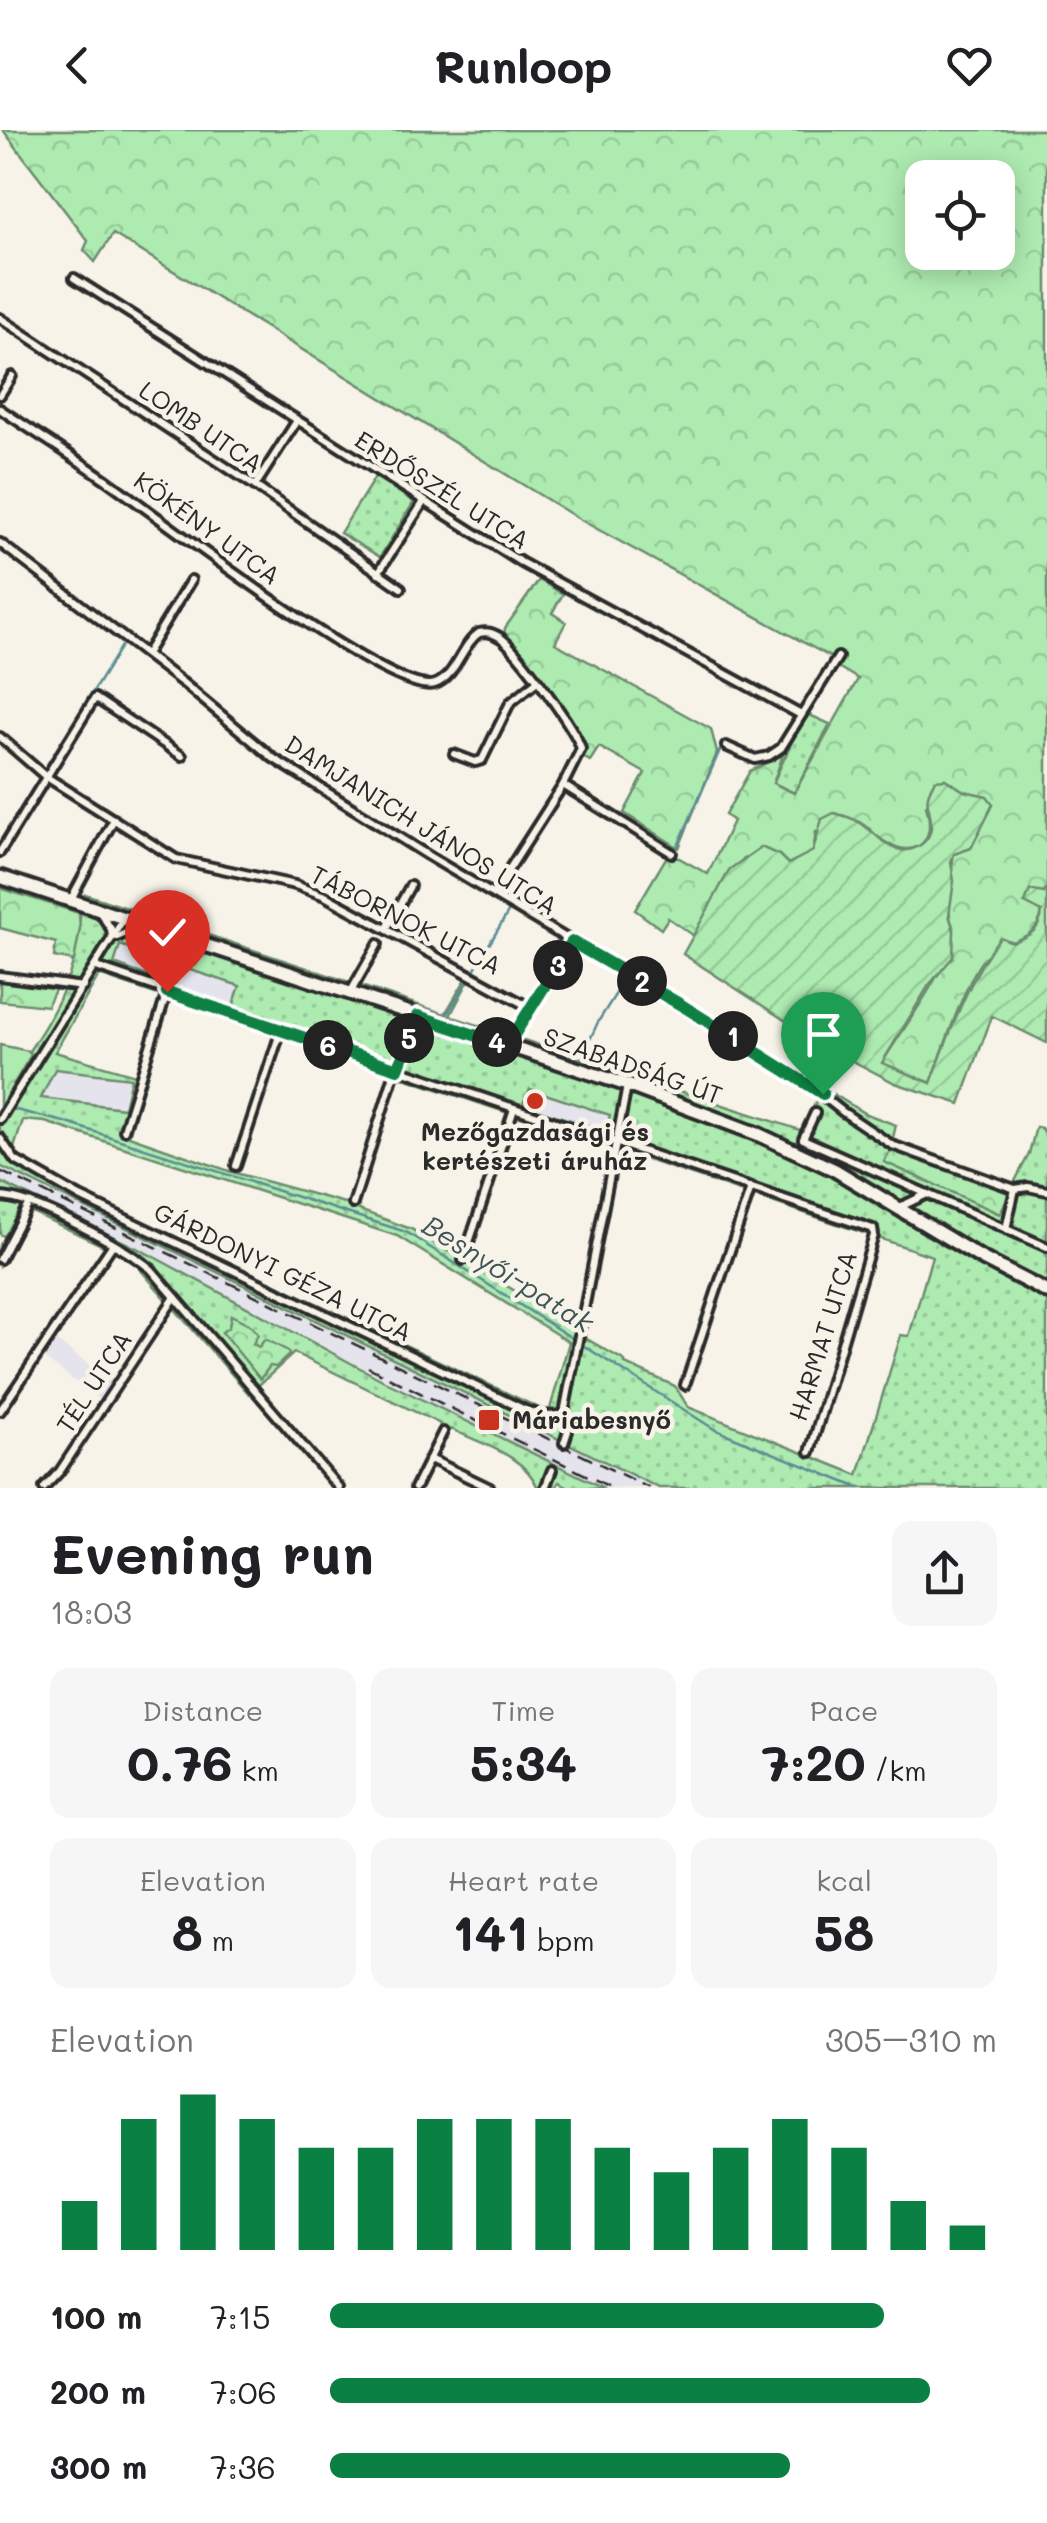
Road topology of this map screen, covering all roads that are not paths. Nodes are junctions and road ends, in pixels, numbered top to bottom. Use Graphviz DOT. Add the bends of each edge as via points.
graph roads {
  1 [pos="74,278"];
  2 [pos="0,318"];
  3 [pos="12,376"];
  4 [pos="0,395"];
  5 [pos="0,409"];
  6 [pos="296,422"];
  7 [pos="256,486"];
  8 [pos="423,503"];
  9 [pos="0,543"];
  10 [pos="378,573"];
  11 [pos="191,580"];
  12 [pos="401,588"];
  13 [pos="146,654"];
  14 [pos="838,657"];
  15 [pos="536,682"];
  16 [pos="800,715"];
  17 [pos="0,737"];
  18 [pos="726,746"];
  19 [pos="454,754"];
  20 [pos="182,756"];
  21 [pos="45,776"];
  22 [pos="563,785"];
  23 [pos="114,820"];
  24 [pos="0,852"];
  25 [pos="672,852"];
  26 [pos="0,878"];
  27 [pos="410,886"];
  28 [pos="494,893"];
  29 [pos="70,900"];
  30 [pos="96,910"];
  31 [pos="124,918"];
  32 [pos="144,926"];
  33 [pos="386,928"];
  34 [pos="112,940"];
  35 [pos="572,942"];
  36 [pos="378,944"];
  37 [pos="96,967"];
  38 [pos="0,976"];
  39 [pos="82,987"];
  40 [pos="167,992"];
  41 [pos="350,993"];
  42 [pos="531,1008"];
  43 [pos="418,1016"];
  44 [pos="281,1029"];
  45 [pos="507,1046"];
  46 [pos="398,1069"];
  47 [pos="627,1085"];
  48 [pos="514,1109"];
  49 [pos="4,1112"];
  50 [pos="814,1113"];
  51 [pos="124,1130"];
  52 [pos="0,1138"];
  53 [pos="616,1143"];
  54 [pos="236,1166"];
  55 [pos="751,1188"];
  56 [pos="1015,1189"];
  57 [pos="1047,1191"];
  58 [pos="928,1194"];
  59 [pos="0,1197"];
  60 [pos="28,1203"];
  61 [pos="353,1204"];
  62 [pos="900,1207"];
  63 [pos="1006,1228"];
  64 [pos="114,1244"];
  65 [pos="1047,1246"];
  66 [pos="0,1259"];
  67 [pos="463,1260"];
  68 [pos="1047,1292"];
  69 [pos="175,1297"];
  70 [pos="685,1386"];
  71 [pos="0,1411"];
  72 [pos="564,1415"];
  73 [pos="443,1432"];
  74 [pos="564,1443"];
  75 [pos="810,1452"];
  76 [pos="430,1459"];
  77 [pos="552,1470"];
  78 [pos="44,1488"];
  79 [pos="339,1488"];
  80 [pos="415,1488"];
  81 [pos="490,1488"];
  82 [pos="545,1488"];
  1 -- 6 [label="street, ERDŐSZÉL UTCA"];
  2 -- 7 [label="street, LOMB UTCA"];
  3 -- 4 [label="street"];
  5 -- 15 [label="street, KÖKÉNY UTCA" via="335,642 416,683 435,684 472,637 485,631 505,642"];
  6 -- 7 [label="street"];
  6 -- 8 [label="street, ERDŐSZÉL UTCA"];
  7 -- 10 [label="street, LOMB UTCA"];
  8 -- 10 [label="street"];
  8 -- 16 [label="street, ERDŐSZÉL UTCA"];
  9 -- 13 [label="street, DAMJANICH JÁNOS UTCA"];
  10 -- 12 [label="street, LOMB UTCA"];
  11 -- 13 [label="street"];
  13 -- 28 [label="street, DAMJANICH JÁNOS UTCA" via="273,758"];
  14 -- 16 [label="street"];
  15 -- 19 [label="street" via="513,699 482,760"];
  15 -- 22 [label="street" via="580,744"];
  16 -- 18 [label="street" via="769,756 751,759"];
  17 -- 21 [label="street, TÁBORNOK UTCA"];
  20 -- 21 [label="street" via="94,698"];
  21 -- 23 [label="street, TÁBORNOK UTCA"];
  21 -- 24 [label="street"];
  22 -- 25 [label="street"];
  22 -- 28 [label="street"];
  23 -- 29 [label="street"];
  23 -- 33 [label="street, TÁBORNOK UTCA" via="182,862 295,885"];
  26 -- 29 [label="main road, SZABADSÁG ÚT"];
  27 -- 33 [label="street"];
  28 -- 35 [label="street, DAMJANICH JÁNOS UTCA"];
  29 -- 30 [label="main road, SZABADSÁG ÚT"];
  30 -- 31 [label="main road, SZABADSÁG ÚT"];
  30 -- 34 [label="street"];
  31 -- 32 [label="main road, SZABADSÁG ÚT"];
  31 -- 34 [label="street"];
  32 -- 34 [label="street"];
  32 -- 41 [label="main road, SZABADSÁG ÚT"];
  33 -- 42 [label="street, TÁBORNOK UTCA"];
  34 -- 37 [label="street"];
  35 -- 42 [label="street"];
  35 -- 56 [label="street, DAMJANICH JÁNOS UTCA" via="800,1078 892,1145"];
  36 -- 41 [label="street"];
  37 -- 39 [label="street"];
  37 -- 40 [label="street"];
  38 -- 39 [label="street"];
  39 -- 49 [label="street"];
  40 -- 44 [label="street"];
  40 -- 51 [label="street"];
  41 -- 43 [label="main road, SZABADSÁG ÚT"];
  42 -- 45 [label="street"];
  43 -- 45 [label="main road, SZABADSÁG ÚT"];
  43 -- 46 [label="street"];
  44 -- 46 [label="street"];
  44 -- 54 [label="street"];
  45 -- 47 [label="main road, SZABADSÁG ÚT"];
  46 -- 48 [label="street"];
  46 -- 61 [label="street"];
  47 -- 53 [label="street"];
  47 -- 62 [label="main road, SZABADSÁG ÚT" via="774,1141"];
  48 -- 53 [label="street"];
  48 -- 67 [label="street"];
  50 -- 58 [label="street" via="803,1138"];
  52 -- 72 [label="street, GÁRDONYI GÉZA UTCA" via="15,1160 80,1197 526,1411"];
  53 -- 55 [label="street"];
  53 -- 72 [label="street"];
  55 -- 70 [label="street"];
  55 -- 75 [label="street, HARMAT UTCA" via="875,1231"];
  56 -- 57 [label="street, DAMJANICH JÁNOS UTCA"];
  56 -- 63 [label="street"];
  58 -- 62 [label="street"];
  58 -- 63 [label="street"];
  59 -- 60 [label="street"];
  60 -- 64 [label="street"];
  60 -- 66 [label="street"];
  62 -- 68 [label="main road, SZABADSÁG ÚT"];
  63 -- 65 [label="street"];
  64 -- 69 [label="street" via="151,1268"];
  64 -- 71 [label="street"];
  69 -- 78 [label="street, TÉL UTCA"];
  69 -- 79 [label="street"];
  72 -- 74 [label="street"];
  73 -- 76 [label="street"];
  76 -- 80 [label="street"];
  76 -- 81 [label="street"];
  77 -- 82 [label="street"];
}
